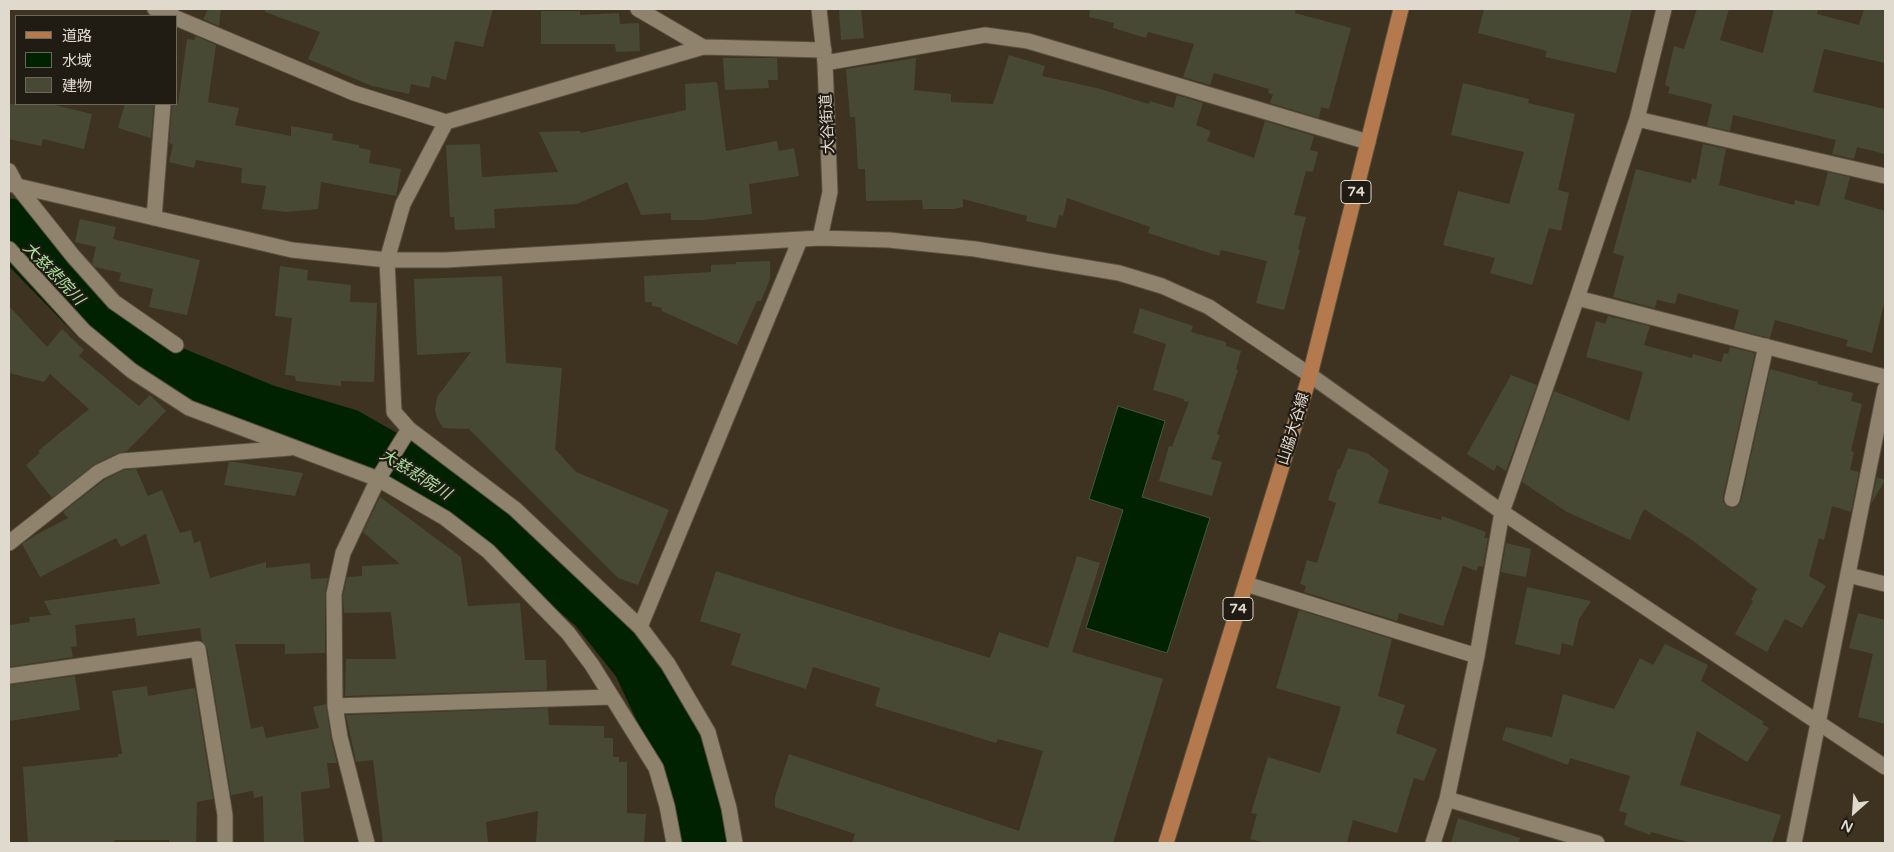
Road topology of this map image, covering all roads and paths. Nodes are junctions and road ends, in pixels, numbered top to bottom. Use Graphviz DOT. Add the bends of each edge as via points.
graph roads {
  1 [pos="155,9"];
  2 [pos="638,9"];
  3 [pos="819,9"];
  4 [pos="1401,9"];
  5 [pos="1664,9"];
  6 [pos="170,15"];
  7 [pos="178,19"];
  8 [pos="703,48"];
  9 [pos="824,57"];
  10 [pos="163,105"];
  11 [pos="1637,119"];
  12 [pos="446,122"];
  13 [pos="1368,142"];
  14 [pos="9,171"];
  15 [pos="1885,176"];
  16 [pos="13,185"];
  17 [pos="154,218"];
  18 [pos="820,238"];
  19 [pos="800,240"];
  20 [pos="9,249"];
  21 [pos="387,260"];
  22 [pos="1577,298"];
  23 [pos="176,345"];
  24 [pos="1766,346"];
  25 [pos="1310,375"];
  26 [pos="1885,377"];
  27 [pos="1885,389"];
  28 [pos="409,429"];
  29 [pos="294,447"];
  30 [pos="378,479"];
  31 [pos="1732,498"];
  32 [pos="1502,512"];
  33 [pos="9,543"];
  34 [pos="1848,575"];
  35 [pos="1246,584"];
  36 [pos="1885,584"];
  37 [pos="640,627"];
  38 [pos="1477,656"];
  39 [pos="9,676"];
  40 [pos="611,696"];
  41 [pos="335,706"];
  42 [pos="1819,722"];
  43 [pos="1885,767"];
  44 [pos="1447,799"];
  45 [pos="225,843"];
  46 [pos="367,843"];
  47 [pos="674,843"];
  48 [pos="735,843"];
  49 [pos="1166,843"];
  50 [pos="1433,843"];
  51 [pos="1596,843"];
  52 [pos="1794,843"];
  1 -- 6 [label="street"];
  2 -- 8 [label="street"];
  3 -- 9 [label="street, 大谷街道"];
  4 -- 13 [label="main road, 山脇大谷線 / 74"];
  5 -- 11 [label="street"];
  7 -- 12 [label="street" via="354,93"];
  8 -- 9 [label="street"];
  8 -- 12 [label="street"];
  9 -- 13 [label="street" via="985,35 1028,41"];
  9 -- 18 [label="street, 大谷街道" via="830,192"];
  10 -- 17 [label="street"];
  11 -- 15 [label="street"];
  11 -- 22 [label="street"];
  12 -- 21 [label="street" via="403,204"];
  13 -- 25 [label="main road, 山脇大谷線 / 74"];
  14 -- 16 [label="street"];
  16 -- 17 [label="street"];
  16 -- 23 [label="street" via="114,302"];
  17 -- 21 [label="street" via="292,250"];
  18 -- 19 [label="street"];
  18 -- 25 [label="street" via="889,240 975,249 1119,273 1162,286 1209,307"];
  19 -- 21 [label="street" via="446,260"];
  19 -- 37 [label="street"];
  20 -- 29 [label="street" via="84,330 132,372 189,408"];
  21 -- 28 [label="street" via="394,412"];
  22 -- 24 [label="street"];
  22 -- 32 [label="street"];
  24 -- 26 [label="street"];
  24 -- 31 [label="street"];
  25 -- 32 [label="street"];
  25 -- 35 [label="main road, 山脇大谷線 / 74"];
  27 -- 34 [label="street"];
  28 -- 30 [label="street"];
  28 -- 37 [label="street" via="515,509"];
  29 -- 30 [label="street"];
  29 -- 33 [label="street" via="122,461 99,472"];
  30 -- 40 [label="street" via="444,518 488,551 568,633"];
  30 -- 41 [label="street" via="344,553 334,594"];
  32 -- 38 [label="street"];
  32 -- 42 [label="street"];
  34 -- 36 [label="street"];
  34 -- 42 [label="street"];
  35 -- 38 [label="street"];
  35 -- 49 [label="main road, 山脇大谷線 / 74"];
  37 -- 48 [label="street" via="668,664 708,732"];
  38 -- 44 [label="street"];
  39 -- 45 [label="street" via="198,649 225,815"];
  40 -- 41 [label="street"];
  40 -- 47 [label="street" via="656,768"];
  41 -- 46 [label="street"];
  42 -- 43 [label="street"];
  42 -- 52 [label="street"];
  44 -- 50 [label="street"];
  44 -- 51 [label="street"];
}
